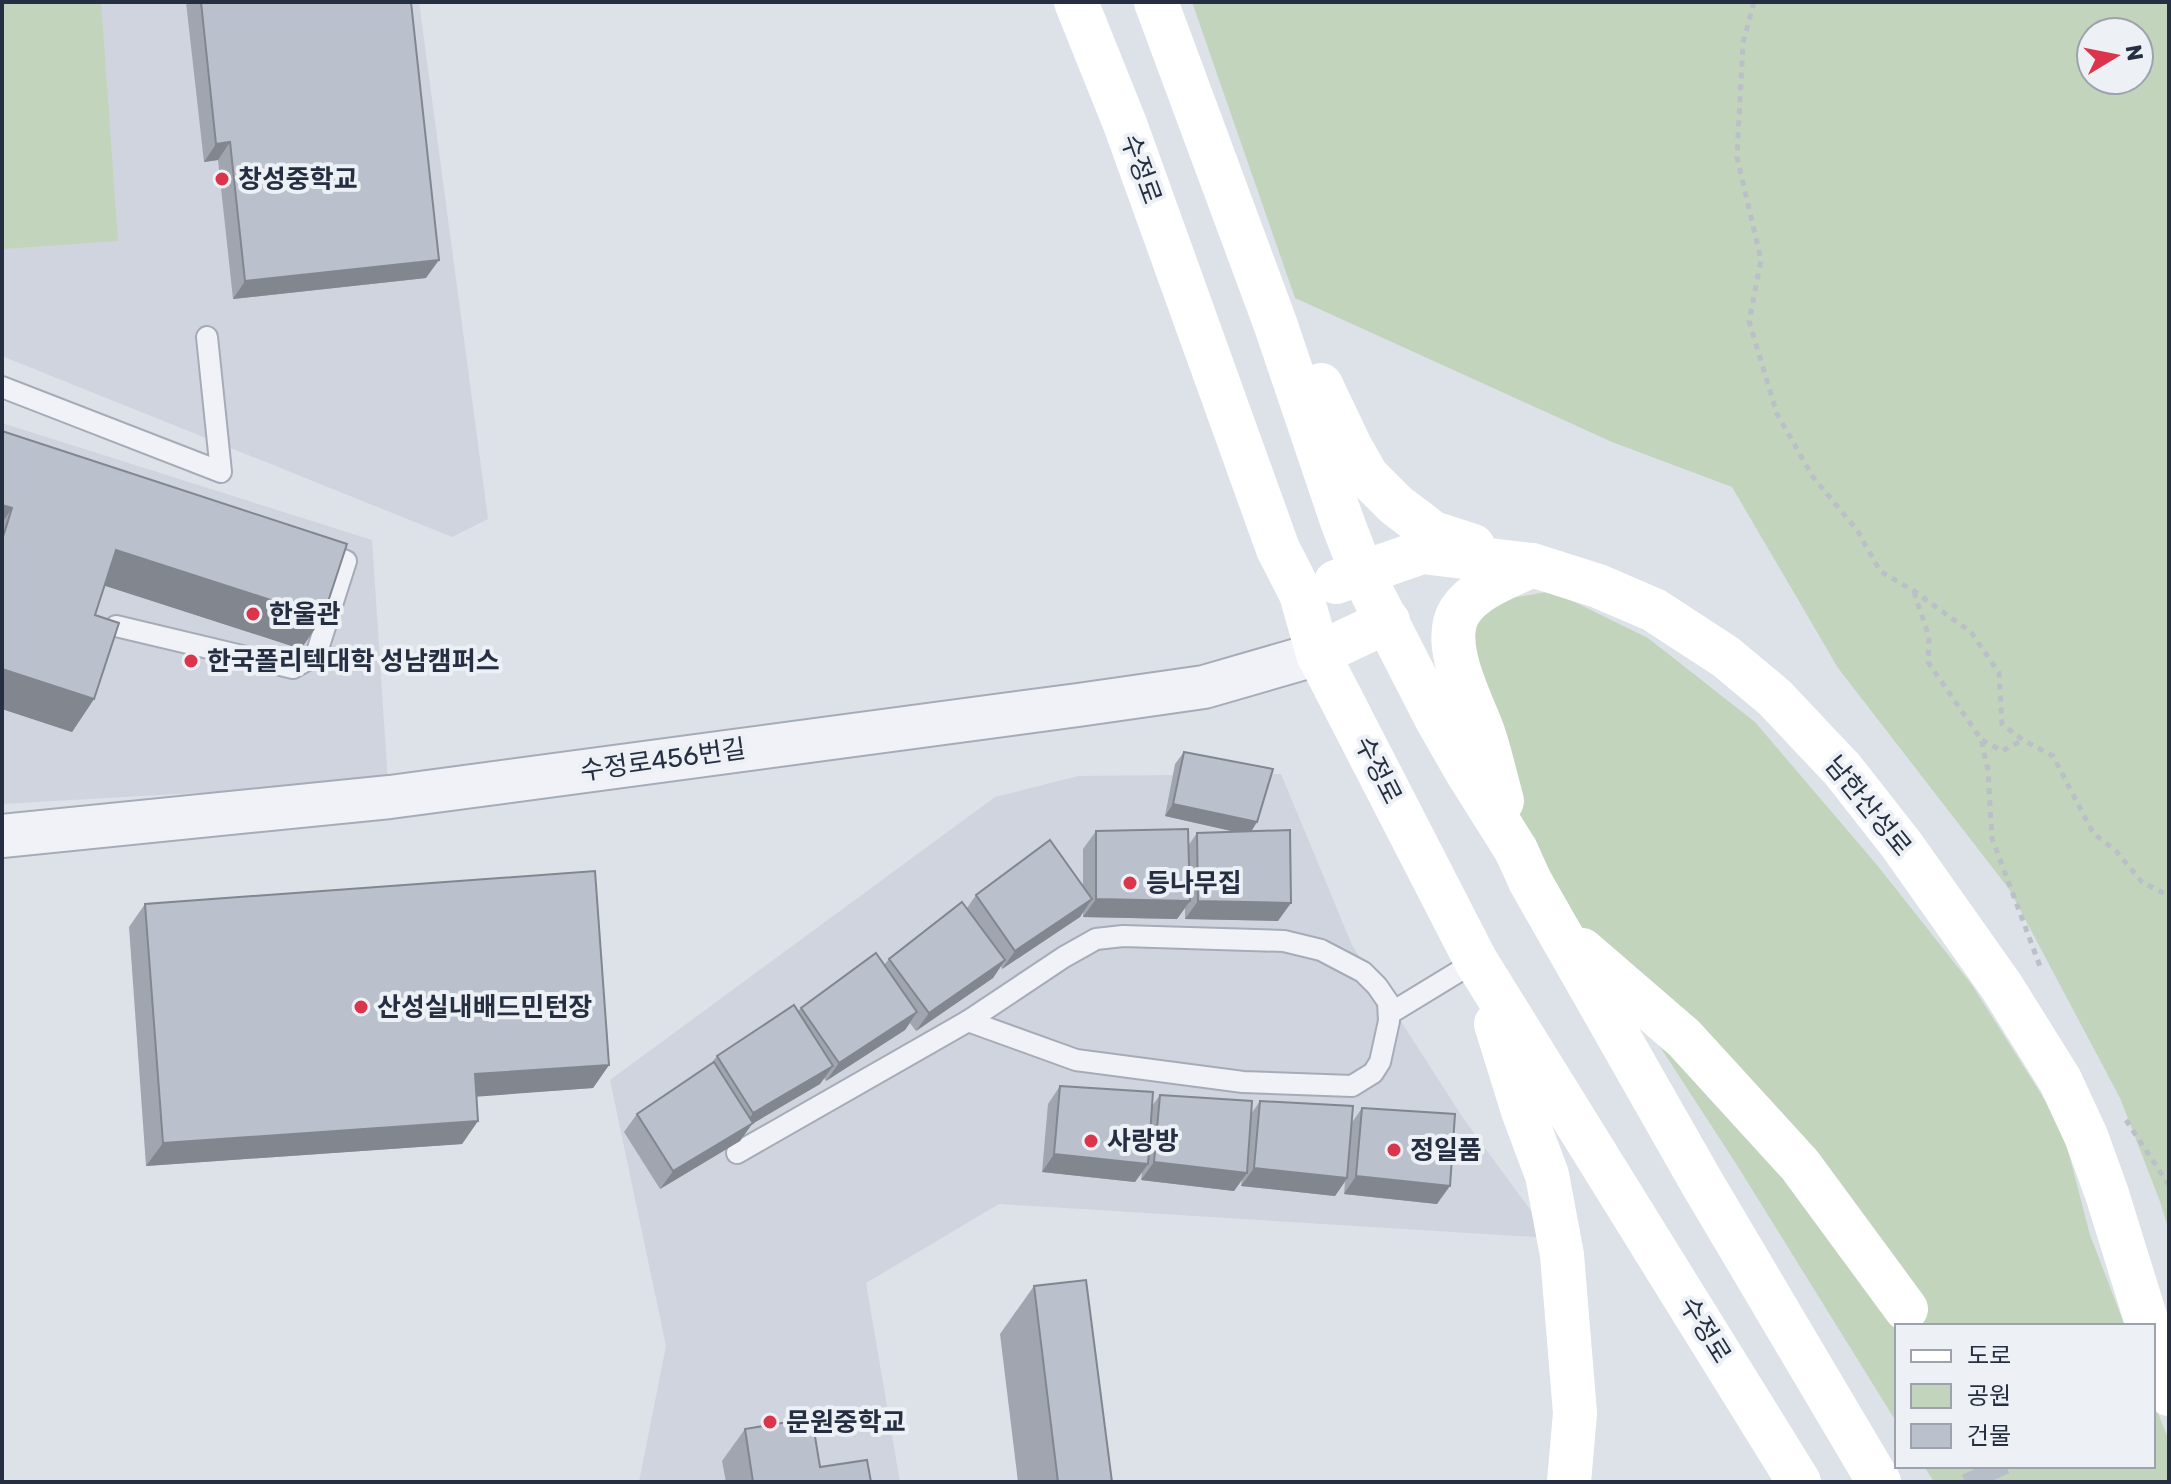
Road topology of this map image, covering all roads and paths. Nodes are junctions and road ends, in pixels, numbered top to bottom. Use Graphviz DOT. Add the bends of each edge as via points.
graph roads {
  1 [pos="1076,2"];
  2 [pos="1156,2"];
  3 [pos="1754,2"];
  4 [pos="1275,323"];
  5 [pos="207,337"];
  6 [pos="2,387"];
  7 [pos="304,545"];
  8 [pos="1532,565"];
  9 [pos="1362,573"];
  10 [pos="1914,591"];
  11 [pos="1301,594"];
  12 [pos="1388,621"];
  13 [pos="116,626"];
  14 [pos="1318,654"];
  15 [pos="1981,739"];
  16 [pos="2023,740"];
  17 [pos="2,836"];
  18 [pos="1516,850"];
  19 [pos="2169,896"];
  20 [pos="1556,927"];
  21 [pos="1476,961"];
  22 [pos="2046,978"];
  23 [pos="1389,1014"];
  24 [pos="968,1021"];
  25 [pos="2118,1108"];
  26 [pos="737,1153"];
  27 [pos="2169,1185"];
  28 [pos="1906,1309"];
  29 [pos="2147,1324"];
  30 [pos="2155,1348"];
  31 [pos="2169,1394"];
  32 [pos="1569,1482"];
  33 [pos="1799,1482"];
  34 [pos="1879,1482"];
  1 -- 11 [label="main road, 수정로" via="1278,549"];
  2 -- 4 [label="main road"];
  3 -- 10 [label="path" via="1743,43 1737,157 1761,260 1749,321 1777,414 1813,477 1857,530 1880,571"];
  4 -- 8 [label="main road" via="1313,370 1367,476 1396,505 1433,533"];
  4 -- 9 [label="main road"];
  5 -- 6 [label="lane" via="221,472"];
  7 -- 13 [label="lane" via="346,561 316,655 293,668"];
  8 -- 9 [label="main road, 남한산성로" via="1422,552"];
  8 -- 18 [label="main road" via="1480,592 1461,609 1453,627 1456,660"];
  8 -- 29 [label="main road, 남한산성로" via="1654,610 1726,657 1775,698 1842,769 2002,987 2060,1080 2107,1194"];
  9 -- 11 [label="main road, 남한산성로"];
  9 -- 12 [label="main road"];
  10 -- 15 [label="path" via="1929,637 1928,662"];
  10 -- 16 [label="path" via="1971,632 1999,673 2002,724"];
  11 -- 14 [label="main road, 수정로"];
  12 -- 14 [label="main road"];
  12 -- 18 [label="main road" via="1436,718"];
  14 -- 17 [label="street, 수정로456번길" via="1204,687 1078,705 390,797"];
  14 -- 21 [label="main road, 수정로"];
  15 -- 16 [label="path" via="2002,751"];
  15 -- 22 [label="path" via="1992,838"];
  16 -- 19 [label="path" via="2053,756 2093,833 2142,882"];
  18 -- 20 [label="main road"];
  20 -- 28 [label="main road" via="1684,1038 1800,1165"];
  20 -- 34 [label="main road"];
  21 -- 23 [label="lane"];
  21 -- 32 [label="main road" via="1547,1175 1562,1255 1575,1413"];
  21 -- 33 [label="main road, 수정로"];
  23 -- 24 [label="lane" via="1388,1002 1363,972 1321,950 1284,941 1123,936 1096,939"];
  23 -- 24 [label="lane" via="1380,1062 1352,1086 1243,1082 1076,1060"];
  24 -- 26 [label="lane"];
  25 -- 27 [label="path"];
  30 -- 31 [label="main road"];
}
